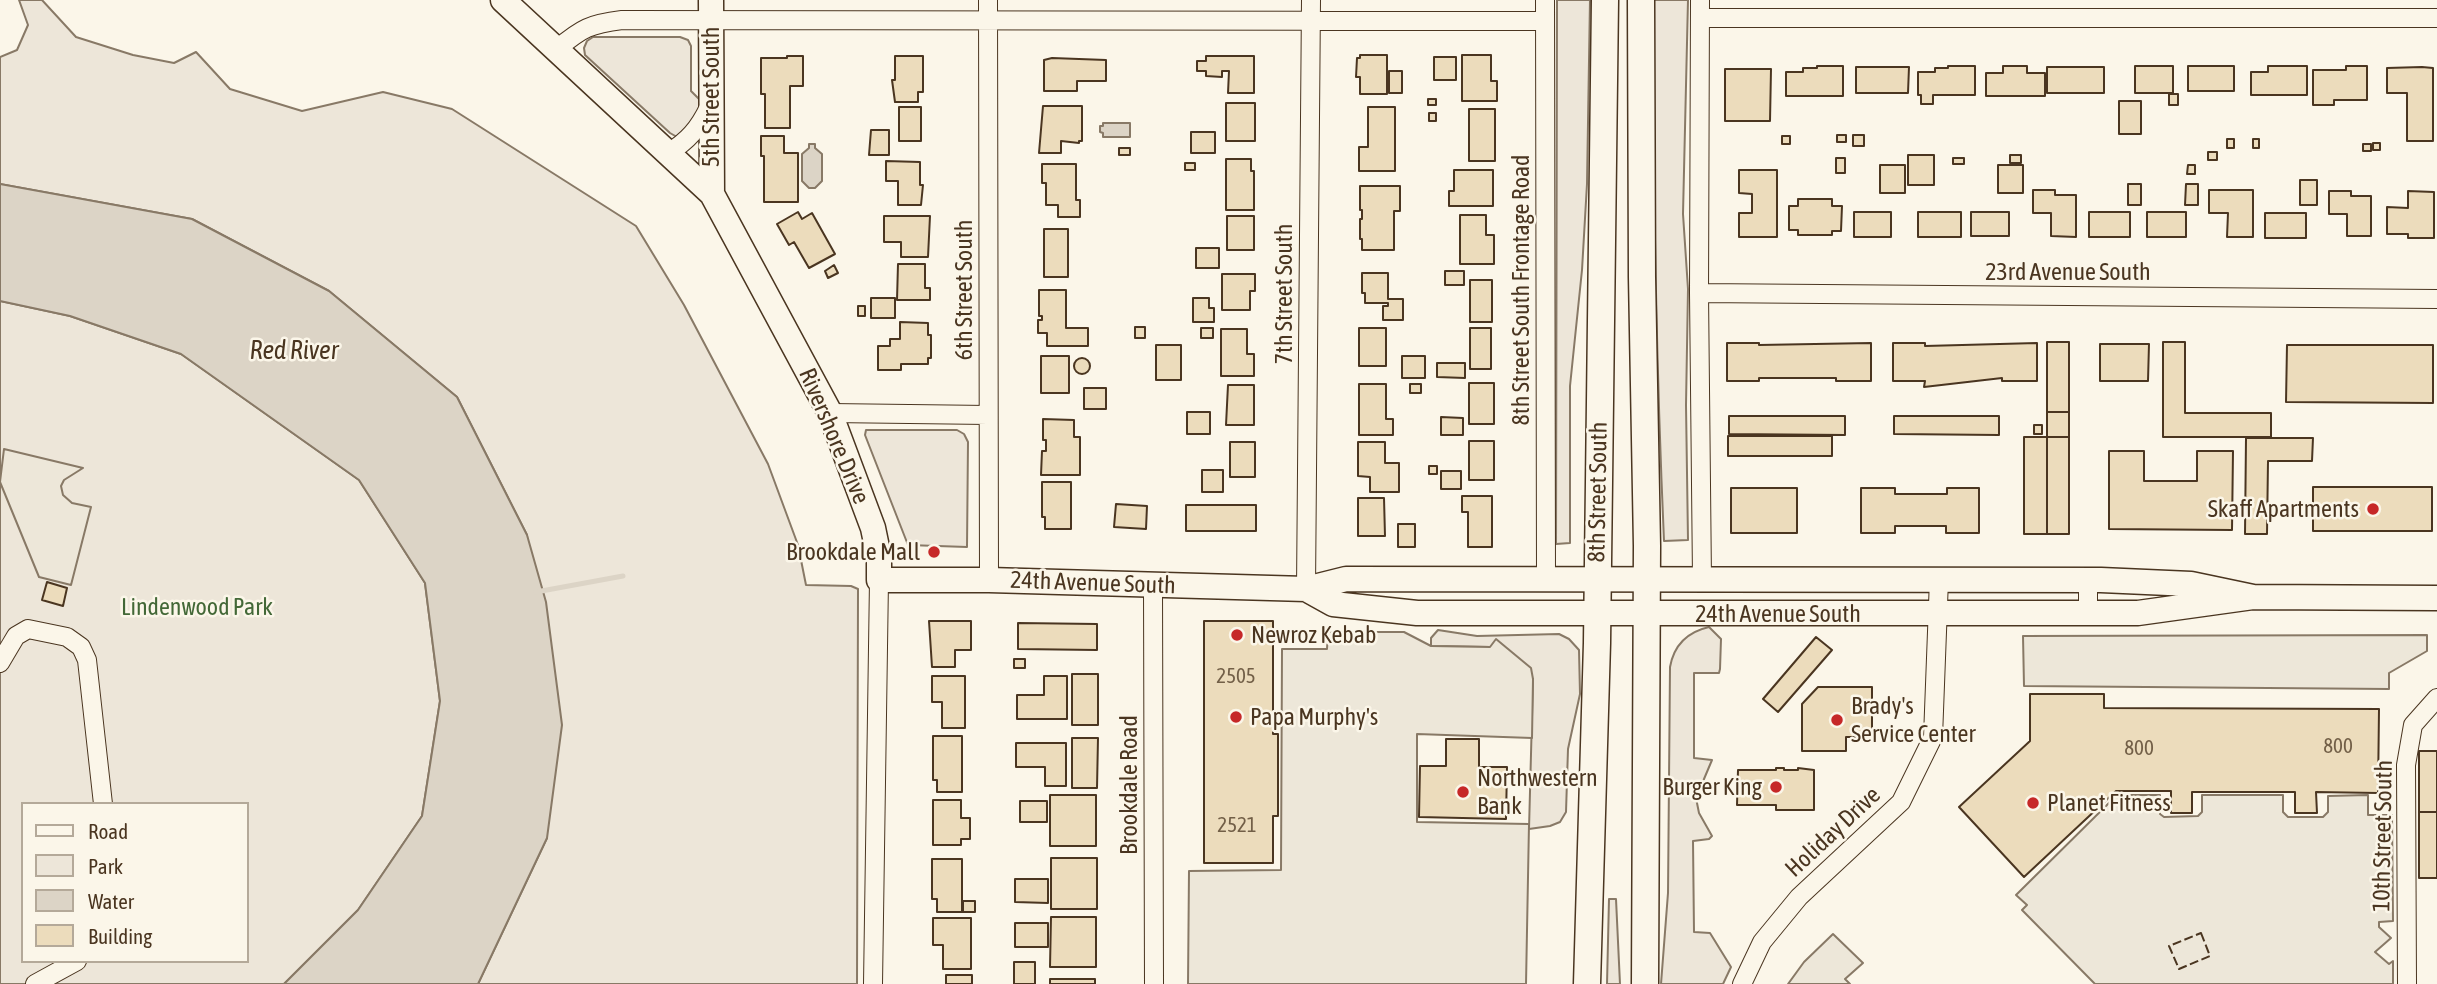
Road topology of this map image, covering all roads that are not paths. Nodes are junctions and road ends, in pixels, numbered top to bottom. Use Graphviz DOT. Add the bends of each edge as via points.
graph roads {
  1 [pos="503,0"];
  2 [pos="988,0"];
  3 [pos="1311,0"];
  4 [pos="1545,0"];
  5 [pos="1605,0"];
  6 [pos="1641,0"];
  7 [pos="1700,9"];
  8 [pos="1982,9"];
  9 [pos="710,10"];
  10 [pos="2437,18"];
  11 [pos="988,20"];
  12 [pos="1311,20"];
  13 [pos="1545,21"];
  14 [pos="557,49"];
  15 [pos="711,104"];
  16 [pos="668,153"];
  17 [pos="712,194"];
  18 [pos="1699,293"];
  19 [pos="2437,299"];
  20 [pos="830,414"];
  21 [pos="988,415"];
  22 [pos="1546,579"];
  23 [pos="1702,579"];
  24 [pos="1939,579"];
  25 [pos="879,580"];
  26 [pos="989,580"];
  27 [pos="1596,580"];
  28 [pos="1647,580"];
  29 [pos="2088,580"];
  30 [pos="1153,586"];
  31 [pos="1306,589"];
  32 [pos="2253,597"];
  33 [pos="2437,598"];
  34 [pos="1646,613"];
  35 [pos="1597,614"];
  36 [pos="1938,614"];
  37 [pos="2088,614"];
  38 [pos="0,663"];
  39 [pos="2437,698"];
  40 [pos="103,802"];
  41 [pos="73,963"];
  42 [pos="35,984"];
  43 [pos="873,984"];
  44 [pos="1154,984"];
  45 [pos="1587,984"];
  46 [pos="1645,984"];
  47 [pos="1742,984"];
  48 [pos="2407,984"];
  1 -- 14 [label="street, Rivershore Drive"];
  2 -- 11 [label="street, 6th Street South"];
  3 -- 12 [label="street, 7th Street South"];
  4 -- 13 [label="street, 8th Street South Frontage Road"];
  5 -- 27 [label="main road, 8th Street South"];
  6 -- 28 [label="main road, 8th Street South"];
  7 -- 8 [label="street"];
  7 -- 18 [label="street"];
  8 -- 10 [label="street"];
  9 -- 11 [label="street"];
  9 -- 14 [label="street" via="594,24"];
  9 -- 15 [label="street, 5th Street South"];
  11 -- 12 [label="street"];
  11 -- 21 [label="street, 6th Street South"];
  12 -- 13 [label="street"];
  12 -- 31 [label="street, 7th Street South"];
  13 -- 22 [label="street, 8th Street South Frontage Road"];
  14 -- 16 [label="street, Rivershore Drive"];
  15 -- 16 [label="street" via="700,127"];
  15 -- 17 [label="street, 5th Street South"];
  16 -- 17 [label="street, Rivershore Drive"];
  17 -- 20 [label="street, Rivershore Drive"];
  18 -- 19 [label="street, 23rd Avenue South"];
  18 -- 23 [label="street"];
  20 -- 21 [label="street"];
  20 -- 25 [label="street, Rivershore Drive" via="873,528"];
  21 -- 26 [label="street, 6th Street South"];
  22 -- 27 [label="street, 24th Avenue South"];
  22 -- 31 [label="street, 24th Avenue South" via="1346,579"];
  23 -- 24 [label="street, 24th Avenue South"];
  23 -- 28 [label="street, 24th Avenue South"];
  24 -- 29 [label="street, 24th Avenue South"];
  24 -- 36 [label="street, Holiday Drive"];
  25 -- 26 [label="street, 24th Avenue South"];
  25 -- 43 [label="street, Rivershore Drive"];
  26 -- 30 [label="street, 24th Avenue South"];
  27 -- 28 [label="street, 24th Avenue South"];
  27 -- 35 [label="main road, 8th Street South"];
  28 -- 34 [label="main road, 8th Street South"];
  29 -- 32 [label="street, 24th Avenue South" via="2190,584"];
  29 -- 37 [label="street"];
  30 -- 31 [label="street, 24th Avenue South"];
  30 -- 44 [label="street, Brookdale Road"];
  31 -- 35 [label="street, 24th Avenue South" via="1333,604 1417,613"];
  32 -- 33 [label="street, 24th Avenue South"];
  32 -- 37 [label="street, 24th Avenue South" via="2138,613"];
  34 -- 35 [label="street, 24th Avenue South"];
  34 -- 36 [label="street, 24th Avenue South"];
  34 -- 46 [label="main road, 8th Street South"];
  35 -- 45 [label="main road, 8th Street South"];
  36 -- 37 [label="street, 24th Avenue South"];
  36 -- 47 [label="street, Holiday Drive" via="1933,737 1901,802 1799,897 1762,942"];
  38 -- 40 [label="street" via="16,636 28,629 67,637 81,647 87,660"];
  39 -- 48 [label="street, 10th Street South" via="2413,725 2406,765"];
  41 -- 42 [label="street"];
}
